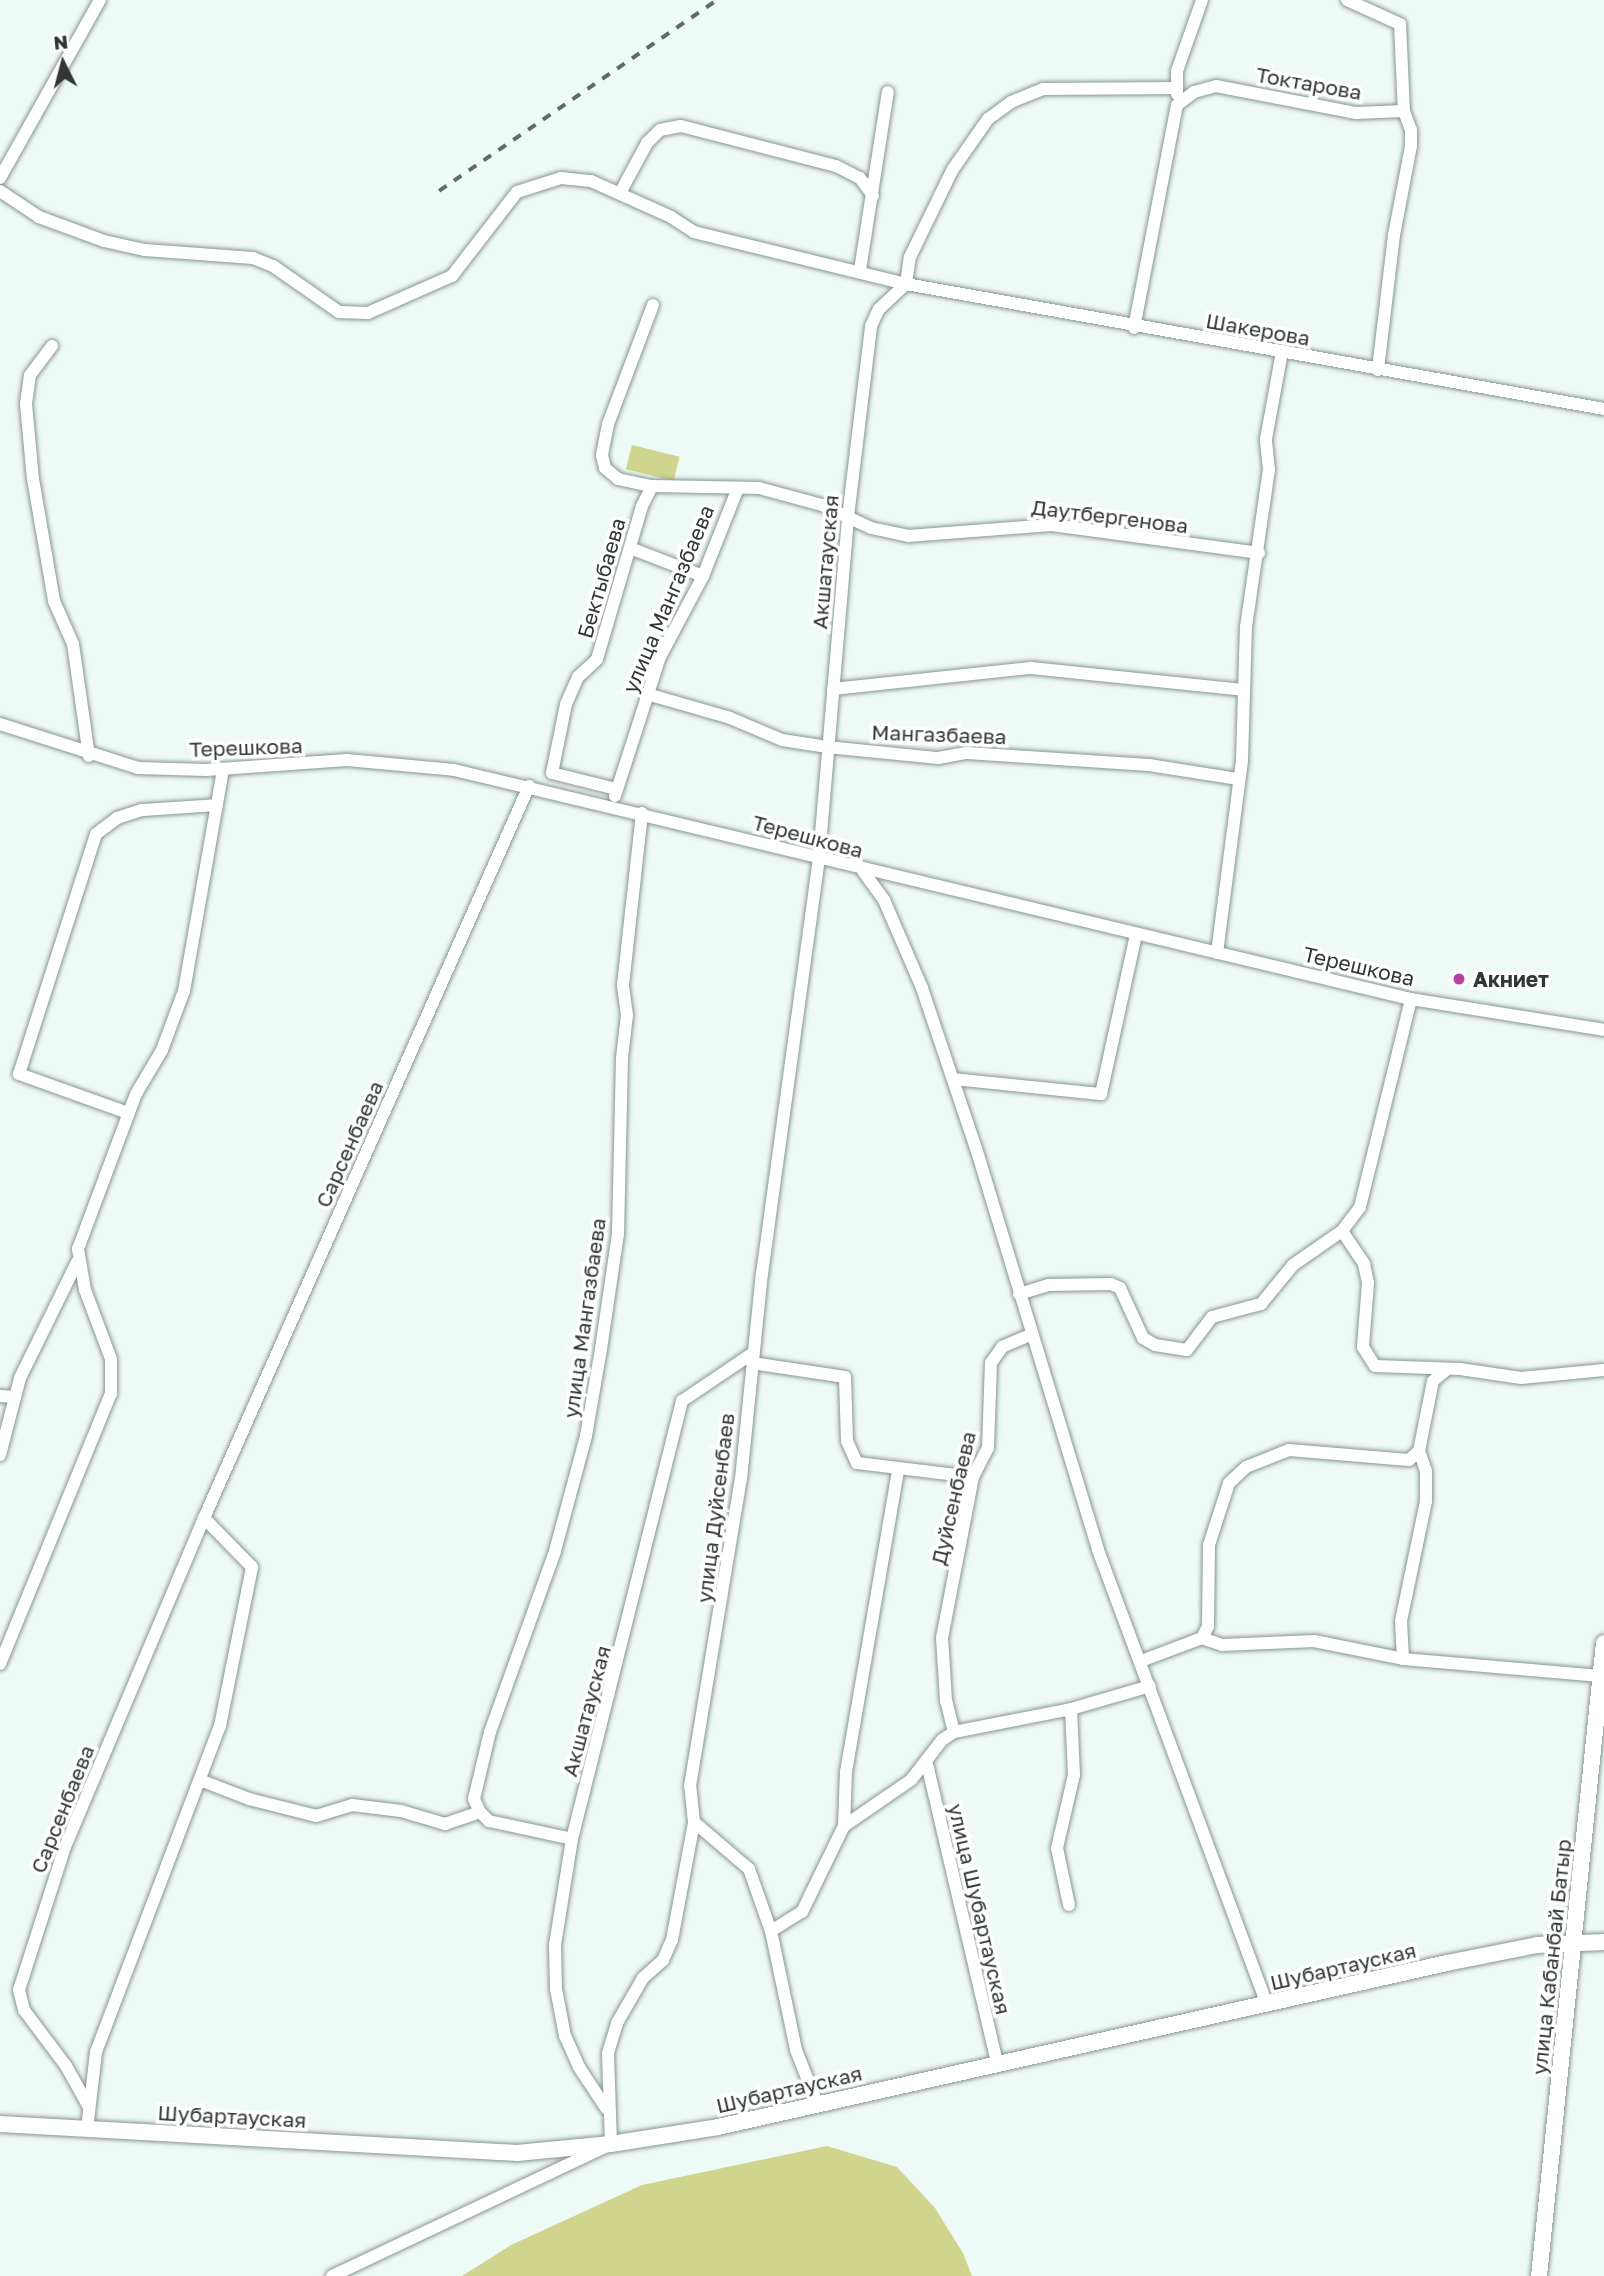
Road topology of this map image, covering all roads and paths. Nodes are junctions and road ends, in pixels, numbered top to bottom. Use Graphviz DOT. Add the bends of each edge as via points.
graph roads {
  1 [pos="100,0"];
  2 [pos="1202,0"];
  3 [pos="1347,0"];
  4 [pos="1177,88"];
  5 [pos="888,92"];
  6 [pos="1177,105"];
  7 [pos="1404,111"];
  8 [pos="0,178"];
  9 [pos="0,191"];
  10 [pos="620,193"];
  11 [pos="873,196"];
  12 [pos="860,270"];
  13 [pos="906,284"];
  14 [pos="653,305"];
  15 [pos="1134,328"];
  16 [pos="52,346"];
  17 [pos="1282,352"];
  18 [pos="1378,370"];
  19 [pos="1604,410"];
  20 [pos="652,486"];
  21 [pos="738,488"];
  22 [pos="848,517"];
  23 [pos="630,548"];
  24 [pos="1259,553"];
  25 [pos="703,576"];
  26 [pos="832,689"];
  27 [pos="1243,690"];
  28 [pos="648,694"];
  29 [pos="0,724"];
  30 [pos="827,747"];
  31 [pos="89,756"];
  32 [pos="223,769"];
  33 [pos="1237,779"];
  34 [pos="529,786"];
  35 [pos="616,789"];
  36 [pos="217,805"];
  37 [pos="613,807"];
  38 [pos="642,813"];
  39 [pos="818,857"];
  40 [pos="863,871"];
  41 [pos="1136,935"];
  42 [pos="1217,953"];
  43 [pos="1411,999"];
  44 [pos="1604,1030"];
  45 [pos="953,1079"];
  46 [pos="128,1113"];
  47 [pos="1342,1231"];
  48 [pos="77,1262"];
  49 [pos="1019,1294"];
  50 [pos="1032,1334"];
  51 [pos="752,1358"];
  52 [pos="1446,1370"];
  53 [pos="1604,1370"];
  54 [pos="0,1396"];
  55 [pos="15,1397"];
  56 [pos="1419,1451"];
  57 [pos="0,1455"];
  58 [pos="898,1470"];
  59 [pos="973,1477"];
  60 [pos="204,1518"];
  61 [pos="1202,1638"];
  62 [pos="1604,1643"];
  63 [pos="1403,1659"];
  64 [pos="1141,1661"];
  65 [pos="0,1664"];
  66 [pos="1601,1672"];
  67 [pos="1150,1686"];
  68 [pos="1071,1709"];
  69 [pos="954,1732"];
  70 [pos="928,1764"];
  71 [pos="200,1780"];
  72 [pos="480,1812"];
  73 [pos="694,1822"];
  74 [pos="844,1826"];
  75 [pos="572,1839"];
  76 [pos="1069,1905"];
  77 [pos="771,1931"];
  78 [pos="1574,1941"];
  79 [pos="1604,1942"];
  80 [pos="1267,2004"];
  81 [pos="997,2063"];
  82 [pos="817,2103"];
  83 [pos="89,2107"];
  84 [pos="607,2109"];
  85 [pos="0,2124"];
  86 [pos="87,2129"];
  87 [pos="611,2144"];
  88 [pos="332,2276"];
  89 [pos="1539,2276"];
  1 -- 8 [label="street"];
  2 -- 4 [label="street" via="1177,72"];
  3 -- 7 [label="street" via="1400,24"];
  4 -- 6 [label="street"];
  4 -- 13 [label="street" via="1043,89 1011,102 972,138 937,197 910,257"];
  5 -- 11 [label="street"];
  6 -- 7 [label="street, Токтарова" via="1194,92 1216,86 1356,113"];
  6 -- 15 [label="street"];
  7 -- 18 [label="street" via="1411,146"];
  9 -- 10 [label="street, Шакерова" via="39,217 104,241 145,250 253,258 273,266 340,313 368,313 452,276 470,257 492,220 517,192 533,184 561,178 591,181"];
  10 -- 11 [label="street" via="647,143 660,130 681,126 836,166 860,178"];
  10 -- 12 [label="street, Шакерова" via="694,232"];
  11 -- 12 [label="street"];
  12 -- 13 [label="street, Шакерова"];
  13 -- 15 [label="street, Шакерова"];
  13 -- 22 [label="street, Акшатауская" via="879,309 872,326"];
  14 -- 20 [label="street, Даутбергенова" via="608,424 602,455 605,468 618,480"];
  15 -- 17 [label="street, Шакерова"];
  16 -- 31 [label="street" via="30,375 26,404 33,479 54,601 73,645"];
  17 -- 18 [label="street, Шакерова"];
  17 -- 24 [label="street" via="1266,439 1269,470"];
  18 -- 19 [label="street, Шакерова"];
  20 -- 21 [label="street, Даутбергенова"];
  20 -- 23 [label="street, Бектыбаева"];
  21 -- 22 [label="street, Даутбергенова" via="759,488"];
  21 -- 25 [label="street, улица Мангазбаева"];
  22 -- 24 [label="street, Даутбергенова" via="908,536 1052,525"];
  22 -- 26 [label="street, Акшатауская"];
  23 -- 25 [label="street"];
  23 -- 35 [label="street, Бектыбаева" via="597,659 578,677 566,704 552,773"];
  24 -- 27 [label="street" via="1246,627"];
  25 -- 28 [label="street, улица Мангазбаева" via="660,657"];
  26 -- 27 [label="street" via="1031,668"];
  26 -- 30 [label="street, Акшатауская"];
  27 -- 33 [label="street" via="1246,710"];
  28 -- 30 [label="street, Мангазбаева" via="730,718 782,740"];
  28 -- 35 [label="street, улица Мангазбаева"];
  29 -- 31 [label="street, Терешкова"];
  30 -- 33 [label="street, Мангазбаева" via="938,758 967,753 1136,764"];
  30 -- 39 [label="street, Акшатауская"];
  31 -- 32 [label="street, Терешкова" via="138,768"];
  32 -- 34 [label="street, Терешкова" via="396,761"];
  32 -- 36 [label="street"];
  33 -- 42 [label="street"];
  34 -- 37 [label="street, Терешкова"];
  34 -- 60 [label="street, Сарсенбаева"];
  35 -- 37 [label="street, улица Мангазбаева"];
  36 -- 46 [label="street" via="184,991 162,1049"];
  36 -- 46 [label="street" via="142,810 117,818 96,834 19,1074"];
  37 -- 38 [label="street, Терешкова"];
  38 -- 39 [label="street, Терешкова"];
  38 -- 72 [label="street, улица Мангазбаева" via="623,985 627,1014 618,1234 601,1349 586,1436 555,1551 490,1732 474,1799"];
  39 -- 40 [label="street, Терешкова"];
  39 -- 51 [label="street, улица Дуйсенбаев"];
  40 -- 41 [label="street, Терешкова"];
  40 -- 45 [label="street" via="884,900 906,945"];
  41 -- 42 [label="street, Терешкова"];
  41 -- 45 [label="street" via="1101,1094"];
  42 -- 43 [label="street, Терешкова"];
  43 -- 44 [label="street, Терешкова"];
  43 -- 47 [label="street" via="1368,1184 1360,1207"];
  45 -- 49 [label="street"];
  46 -- 48 [label="street"];
  47 -- 49 [label="street" via="1293,1265 1261,1304 1212,1317 1186,1350 1155,1345 1143,1338 1120,1287 1048,1285"];
  47 -- 52 [label="street" via="1364,1264 1368,1283 1363,1332 1366,1358 1390,1370"];
  48 -- 55 [label="street"];
  48 -- 65 [label="street" via="111,1359 111,1394"];
  49 -- 50 [label="street"];
  50 -- 59 [label="street, Дуйсенбаева" via="1002,1347 991,1363 988,1448"];
  50 -- 64 [label="street" via="1069,1465"];
  51 -- 58 [label="street" via="845,1377 846,1441 851,1453 857,1463"];
  51 -- 73 [label="street, улица Дуйсенбаев" via="733,1532 690,1786"];
  51 -- 75 [label="street, Акшатауская" via="682,1401"];
  52 -- 53 [label="street" via="1521,1378"];
  52 -- 56 [label="street" via="1433,1381"];
  54 -- 55 [label="street"];
  55 -- 57 [label="street"];
  56 -- 61 [label="street" via="1409,1460 1394,1462 1289,1450 1246,1467 1229,1483 1209,1545 1208,1626"];
  56 -- 63 [label="street" via="1426,1471 1426,1501 1401,1621"];
  58 -- 59 [label="street"];
  58 -- 74 [label="street" via="846,1772"];
  59 -- 69 [label="street, Дуйсенбаева" via="942,1638 946,1701"];
  60 -- 71 [label="street" via="252,1567 220,1726"];
  60 -- 83 [label="street, Сарсенбаева" via="65,1847 19,1990 24,2010 66,2066"];
  61 -- 63 [label="street" via="1222,1645 1314,1641"];
  61 -- 64 [label="street"];
  62 -- 66 [label="main road, улица Кабанбай Батыр"];
  63 -- 66 [label="street"];
  64 -- 67 [label="street"];
  66 -- 78 [label="main road, улица Кабанбай Батыр"];
  67 -- 68 [label="street"];
  67 -- 80 [label="street"];
  68 -- 69 [label="street"];
  68 -- 76 [label="street" via="1074,1775 1057,1848"];
  69 -- 70 [label="street" via="942,1740"];
  70 -- 74 [label="street"];
  70 -- 81 [label="street, улица Шубартауская"];
  71 -- 72 [label="street" via="249,1799 316,1816 352,1805 401,1811 445,1824 468,1820"];
  71 -- 83 [label="street" via="96,2052"];
  72 -- 75 [label="street" via="489,1821"];
  73 -- 77 [label="street" via="749,1869"];
  73 -- 84 [label="street, улица Дуйсенбаев" via="672,1940 617,2023 608,2053"];
  74 -- 77 [label="street" via="802,1912"];
  75 -- 84 [label="street, Акшатауская" via="555,1945 556,1989 565,2036"];
  77 -- 82 [label="street" via="796,2050"];
  78 -- 79 [label="main road, Шубартауская"];
  78 -- 80 [label="main road, Шубартауская"];
  78 -- 89 [label="main road, улица Кабанбай Батыр"];
  80 -- 81 [label="main road, Шубартауская"];
  81 -- 82 [label="main road, Шубартауская"];
  82 -- 87 [label="main road, Шубартауская" via="718,2127"];
  83 -- 86 [label="street"];
  84 -- 87 [label="street, улица Дуйсенбаев"];
  85 -- 86 [label="main road, Шубартауская"];
  86 -- 87 [label="main road, Шубартауская" via="517,2152"];
  87 -- 88 [label="street"];
}
